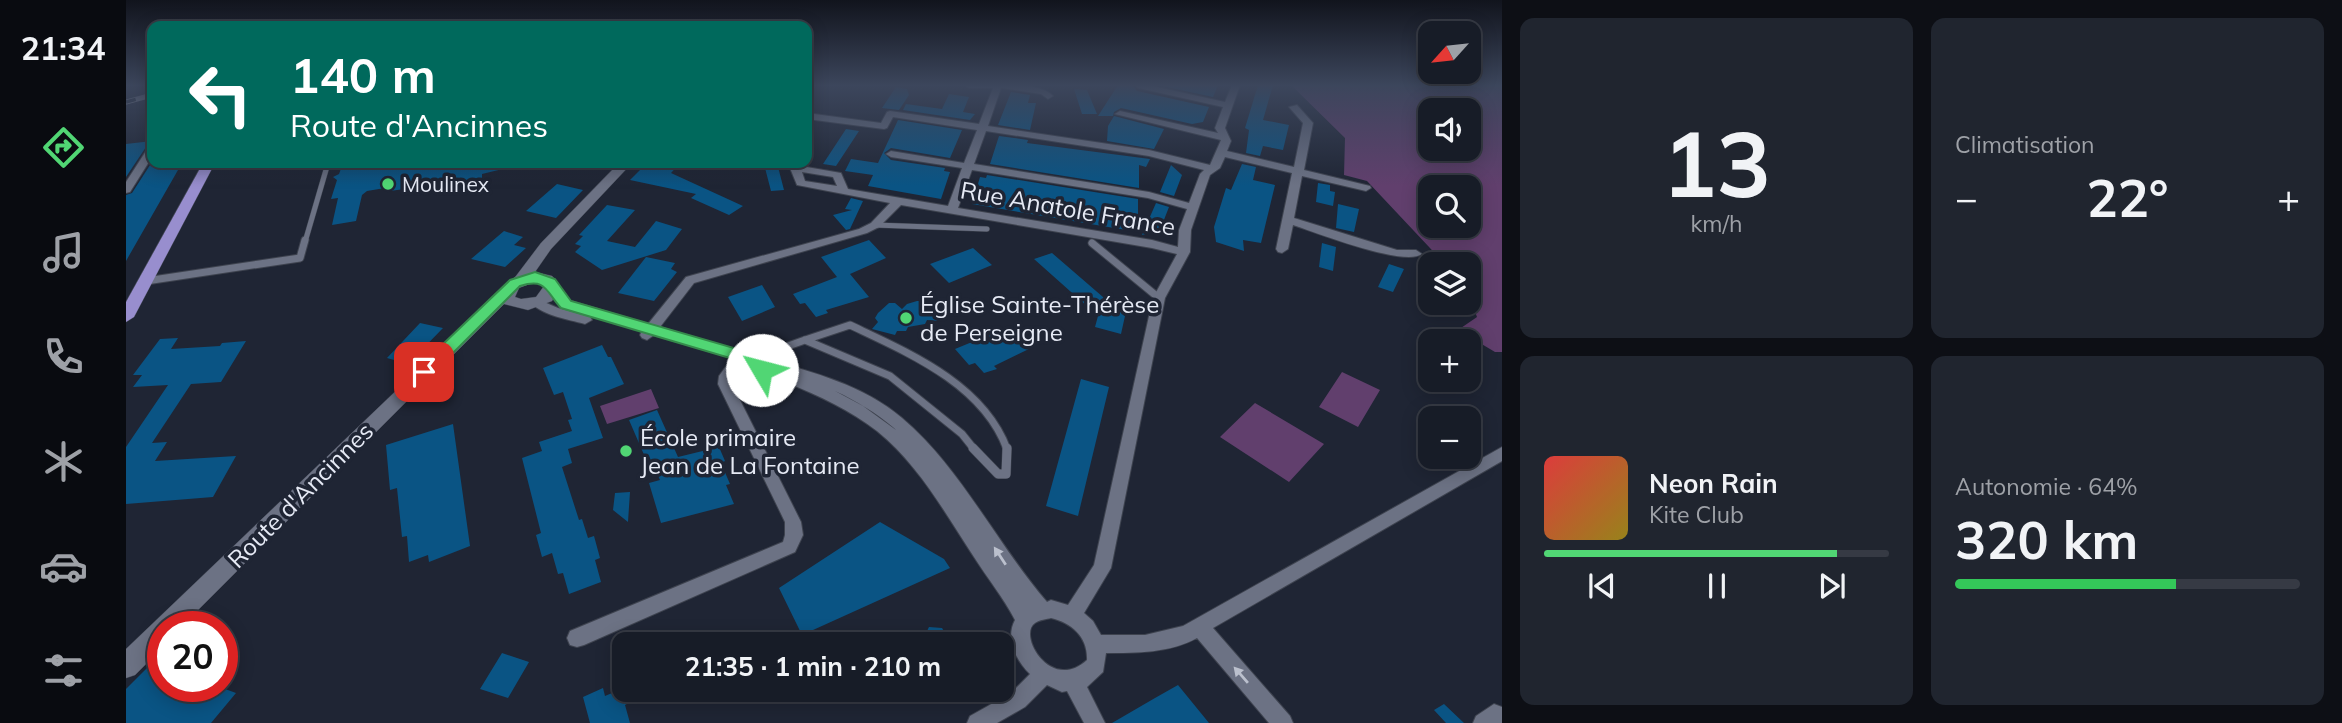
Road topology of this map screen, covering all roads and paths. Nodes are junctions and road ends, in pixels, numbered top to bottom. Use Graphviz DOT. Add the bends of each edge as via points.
graph roads {
  1 [pos="828,119"];
  2 [pos="888,119"];
  3 [pos="924,119"];
  4 [pos="986,119"];
  5 [pos="1141,119"];
  6 [pos="1223,119"];
  7 [pos="1304,119"];
  8 [pos="983,127"];
  9 [pos="1225,138"];
  10 [pos="1221,153"];
  11 [pos="891,154"];
  12 [pos="147,158"];
  13 [pos="968,165"];
  14 [pos="206,168"];
  15 [pos="327,168"];
  16 [pos="621,168"];
  17 [pos="1212,169"];
  18 [pos="1298,171"];
  19 [pos="1366,188"];
  20 [pos="126,190"];
  21 [pos="844,191"];
  22 [pos="898,201"];
  23 [pos="1194,207"];
  24 [pos="952,210"];
  25 [pos="1288,220"];
  26 [pos="875,225"];
  27 [pos="987,229"];
  28 [pos="1092,243"];
  29 [pos="546,246"];
  30 [pos="1282,249"];
  31 [pos="1184,252"];
  32 [pos="1416,254"];
  33 [pos="521,280"];
  34 [pos="145,281"];
  35 [pos="547,283"];
  36 [pos="513,298"];
  37 [pos="1159,298"];
  38 [pos="537,303"];
  39 [pos="126,317"];
  40 [pos="650,332"];
  41 [pos="804,340"];
  42 [pos="739,359"];
  43 [pos="764,367"];
  44 [pos="1502,453"];
  45 [pos="181,611"];
  46 [pos="1033,615"];
  47 [pos="1072,615"];
  48 [pos="1199,626"];
  49 [pos="577,638"];
  50 [pos="1096,644"];
  51 [pos="147,645"];
  52 [pos="126,666"];
  53 [pos="1042,676"];
  54 [pos="1074,684"];
  55 [pos="977,723"];
  56 [pos="1095,723"];
  57 [pos="1283,723"];
  1 -- 2 [label="street" via="884,126"];
  3 -- 8 [label="street"];
  4 -- 8 [label="street"];
  5 -- 9 [label="street"];
  6 -- 9 [label="street" via="1220,128"];
  7 -- 18 [label="street" via="1308,123"];
  8 -- 13 [label="street"];
  8 -- 17 [label="street" via="1149,153"];
  9 -- 10 [label="street"];
  10 -- 17 [label="street"];
  10 -- 18 [label="street"];
  11 -- 13 [label="street"];
  12 -- 20 [label="street"];
  13 -- 23 [label="street" via="1149,195"];
  13 -- 24 [label="street"];
  14 -- 34 [label="main road"];
  15 -- 34 [label="lane" via="300,258"];
  16 -- 29 [label="main road"];
  17 -- 23 [label="street" via="1205,174"];
  18 -- 19 [label="street"];
  18 -- 25 [label="street"];
  21 -- 22 [label="street, Rue Anatole France"];
  22 -- 24 [label="street, Rue Anatole France"];
  22 -- 26 [label="street"];
  23 -- 31 [label="street" via="1185,230"];
  24 -- 31 [label="street, Rue Anatole France"];
  25 -- 30 [label="street"];
  25 -- 32 [label="street" via="1396,254"];
  26 -- 27 [label="lane"];
  26 -- 40 [label="street" via="690,280"];
  28 -- 37 [label="lane"];
  29 -- 33 [label="main road"];
  29 -- 35 [label="main road"];
  31 -- 37 [label="street, Rue Anatole France"];
  33 -- 35 [label="main road"];
  33 -- 36 [label="main road"];
  34 -- 39 [label="main road"];
  35 -- 38 [label="main road" via="548,297"];
  35 -- 40 [label="street" via="566,304"];
  36 -- 38 [label="main road"];
  36 -- 45 [label="main road, Route d'Ancinnes" via="462,333"];
  37 -- 47 [label="street, Rue Anatole France" via="1102,568"];
  38 -- 40 [label="street" via="566,315"];
  40 -- 42 [label="street"];
  41 -- 41 [label="lane" via="850,325 916,357 986,411 1006,439 1010,460 1006,474 998,474 986,464 962,434 890,376"];
  41 -- 43 [label="lane" via="777,350"];
  42 -- 43 [label="street"];
  42 -- 49 [label="street" via="725,384 793,522 789,547"];
  43 -- 46 [label="street" via="836,396 892,433 945,495 987,562"];
  44 -- 48 [label="street"];
  46 -- 47 [label="street" via="1062,611"];
  46 -- 53 [label="street" via="1020,631 1019,643 1031,667"];
  47 -- 50 [label="street" via="1083,622"];
  48 -- 50 [label="street" via="1145,644"];
  57 -- 48 [label="street, one-way"];
  50 -- 54 [label="street" via="1097,665"];
  51 -- 52 [label="main road, Route d'Ancinnes"];
  53 -- 54 [label="street"];
  53 -- 55 [label="street" via="1018,700"];
  54 -- 56 [label="street"];
}
